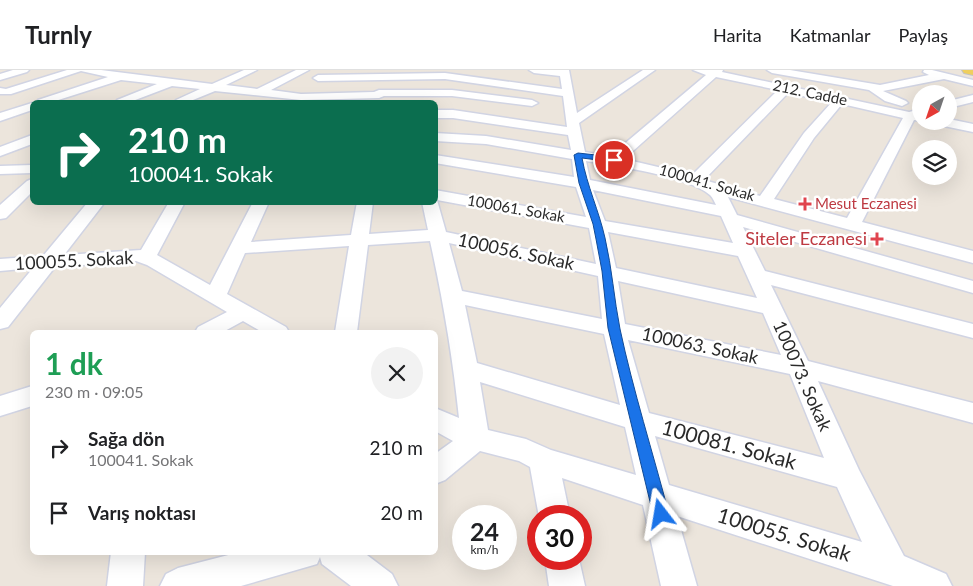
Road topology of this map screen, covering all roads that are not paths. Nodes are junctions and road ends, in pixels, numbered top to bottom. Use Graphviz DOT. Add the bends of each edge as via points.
graph roads {
  1 [pos="24,70"];
  2 [pos="77,70"];
  3 [pos="84,70"];
  4 [pos="142,70"];
  5 [pos="252,70"];
  6 [pos="304,70"];
  7 [pos="534,70"];
  8 [pos="650,70"];
  9 [pos="698,70"];
  10 [pos="772,70"];
  11 [pos="917,70"];
  12 [pos="968,70"];
  13 [pos="973,71"];
  14 [pos="717,72"];
  15 [pos="193,73"];
  16 [pos="446,73"];
  17 [pos="319,74"];
  18 [pos="382,74"];
  19 [pos="943,76"];
  20 [pos="0,77"];
  21 [pos="122,77"];
  22 [pos="884,77"];
  23 [pos="910,81"];
  24 [pos="170,82"];
  25 [pos="973,83"];
  26 [pos="214,87"];
  27 [pos="786,88"];
  28 [pos="878,88"];
  29 [pos="4,92"];
  30 [pos="260,92"];
  31 [pos="63,95"];
  32 [pos="379,97"];
  33 [pos="973,98"];
  34 [pos="48,100"];
  35 [pos="126,100"];
  36 [pos="185,100"];
  37 [pos="242,100"];
  38 [pos="302,100"];
  39 [pos="840,100"];
  40 [pos="567,101"];
  41 [pos="958,102"];
  42 [pos="542,105"];
  43 [pos="30,107"];
  44 [pos="912,110"];
  45 [pos="912,112"];
  46 [pos="958,112"];
  47 [pos="965,112"];
  48 [pos="438,114"];
  49 [pos="0,117"];
  50 [pos="24,123"];
  51 [pos="912,125"];
  52 [pos="958,125"];
  53 [pos="973,128"];
  54 [pos="438,137"];
  55 [pos="30,140"];
  56 [pos="0,152"];
  57 [pos="578,155"];
  58 [pos="438,159"];
  59 [pos="614,160"];
  60 [pos="30,169"];
  61 [pos="0,170"];
  62 [pos="583,183"];
  63 [pos="702,184"];
  64 [pos="30,186"];
  65 [pos="438,196"];
  66 [pos="765,200"];
  67 [pos="95,205"];
  68 [pos="175,205"];
  69 [pos="260,205"];
  70 [pos="364,205"];
  71 [pos="431,205"];
  72 [pos="0,214"];
  73 [pos="728,215"];
  74 [pos="597,224"];
  75 [pos="852,224"];
  76 [pos="437,235"];
  77 [pos="358,241"];
  78 [pos="238,248"];
  79 [pos="744,251"];
  80 [pos="973,257"];
  81 [pos="146,258"];
  82 [pos="47,263"];
  83 [pos="0,265"];
  84 [pos="607,271"];
  85 [pos="756,275"];
  86 [pos="973,287"];
  87 [pos="216,296"];
  88 [pos="453,296"];
  89 [pos="771,308"];
  90 [pos="243,312"];
  91 [pos="0,322"];
  92 [pos="614,328"];
  93 [pos="210,330"];
  94 [pos="274,330"];
  95 [pos="346,330"];
  96 [pos="973,331"];
  97 [pos="799,367"];
  98 [pos="466,369"];
  99 [pos="30,397"];
  100 [pos="0,406"];
  101 [pos="973,413"];
  102 [pos="438,420"];
  103 [pos="636,420"];
  104 [pos="475,439"];
  105 [pos="543,460"];
  106 [pos="438,469"];
  107 [pos="848,477"];
  108 [pos="656,496"];
  109 [pos="552,505"];
  110 [pos="128,555"];
  111 [pos="293,555"];
  112 [pos="338,555"];
  113 [pos="892,568"];
  114 [pos="564,570"];
  115 [pos="125,586"];
  116 [pos="178,586"];
  117 [pos="380,586"];
  118 [pos="567,586"];
  119 [pos="679,586"];
  120 [pos="934,586"];
  1 -- 20 [label="street"];
  2 -- 29 [label="street"];
  3 -- 21 [label="street"];
  4 -- 21 [label="street"];
  5 -- 26 [label="street"];
  6 -- 30 [label="street"];
  7 -- 40 [label="street"];
  8 -- 40 [label="street"];
  9 -- 14 [label="street, 212. Cadde"];
  10 -- 28 [label="street"];
  11 -- 19 [label="street"];
  12 -- 13 [label="main road"];
  14 -- 27 [label="street, 212. Cadde"];
  14 -- 59 [label="street"];
  15 -- 24 [label="street"];
  16 -- 18 [label="street"];
  16 -- 40 [label="street"];
  17 -- 18 [label="street"];
  17 -- 38 [label="street"];
  18 -- 32 [label="street"];
  19 -- 23 [label="street"];
  19 -- 25 [label="street"];
  21 -- 24 [label="street"];
  21 -- 31 [label="street"];
  22 -- 23 [label="street"];
  23 -- 28 [label="street"];
  24 -- 26 [label="street"];
  24 -- 35 [label="street"];
  26 -- 30 [label="street"];
  26 -- 36 [label="street"];
  27 -- 39 [label="street, 212. Cadde"];
  27 -- 63 [label="street"];
  28 -- 44 [label="street" via="874,90"];
  29 -- 31 [label="street"];
  30 -- 37 [label="street"];
  30 -- 38 [label="street"];
  31 -- 34 [label="street"];
  32 -- 38 [label="street"];
  32 -- 42 [label="street" via="452,93"];
  33 -- 41 [label="street"];
  39 -- 45 [label="street, 212. Cadde"];
  39 -- 66 [label="street" via="809,136"];
  40 -- 48 [label="street"];
  40 -- 57 [label="street"];
  43 -- 49 [label="street"];
  46 -- 47 [label="street"];
  49 -- 50 [label="street"];
  51 -- 75 [label="street"];
  52 -- 53 [label="street"];
  54 -- 57 [label="street, 100041. Sokak" via="476,138"];
  55 -- 56 [label="street"];
  57 -- 59 [label="street, 100041. Sokak"];
  57 -- 62 [label="street"];
  58 -- 62 [label="street"];
  59 -- 63 [label="street, 100041. Sokak" via="667,171"];
  60 -- 61 [label="street"];
  62 -- 73 [label="street"];
  62 -- 74 [label="street"];
  63 -- 66 [label="street, 100041. Sokak"];
  63 -- 73 [label="street, 100073. Sokak" via="719,194"];
  64 -- 72 [label="street"];
  65 -- 74 [label="street, 100061. Sokak"];
  66 -- 75 [label="street, 100041. Sokak"];
  67 -- 82 [label="street"];
  68 -- 81 [label="street"];
  69 -- 78 [label="street"];
  70 -- 77 [label="street"];
  71 -- 76 [label="street"];
  73 -- 79 [label="street, 100073. Sokak"];
  73 -- 86 [label="street"];
  74 -- 79 [label="street, 100061. Sokak"];
  74 -- 84 [label="street"];
  75 -- 80 [label="street, 100041. Sokak"];
  76 -- 77 [label="street, 100056. Sokak"];
  76 -- 84 [label="street, 100056. Sokak"];
  76 -- 88 [label="street"];
  77 -- 78 [label="street, 100056. Sokak"];
  77 -- 95 [label="street"];
  78 -- 87 [label="street"];
  79 -- 85 [label="street, 100073. Sokak"];
  81 -- 82 [label="street, 100055. Sokak" via="138,255"];
  81 -- 87 [label="street, 100055. Sokak"];
  82 -- 83 [label="street, 100055. Sokak"];
  82 -- 91 [label="street"];
  84 -- 89 [label="street, 100056. Sokak"];
  84 -- 92 [label="street"];
  85 -- 89 [label="street, 100073. Sokak"];
  85 -- 96 [label="street"];
  87 -- 90 [label="street, 100055. Sokak"];
  88 -- 92 [label="street, 100063. Sokak"];
  88 -- 98 [label="street"];
  89 -- 97 [label="street, 100073. Sokak"];
  90 -- 93 [label="street"];
  90 -- 94 [label="street, 100055. Sokak"];
  92 -- 97 [label="street, 100063. Sokak"];
  92 -- 103 [label="street"];
  97 -- 101 [label="street, 100063. Sokak"];
  97 -- 107 [label="street, 100073. Sokak"];
  98 -- 103 [label="street, 100081. Sokak"];
  98 -- 104 [label="street"];
  99 -- 100 [label="street"];
  102 -- 104 [label="street, 100055. Sokak"];
  103 -- 107 [label="street, 100081. Sokak"];
  103 -- 108 [label="street"];
  104 -- 105 [label="street, 100055. Sokak" via="526,451"];
  104 -- 106 [label="street"];
  105 -- 108 [label="street, 100055. Sokak"];
  105 -- 109 [label="street"];
  107 -- 113 [label="street, 100073. Sokak"];
  108 -- 113 [label="street, 100055. Sokak"];
  108 -- 119 [label="street"];
  110 -- 115 [label="street"];
  111 -- 116 [label="street"];
  112 -- 117 [label="street"];
  113 -- 120 [label="street, 100055. Sokak"];
  114 -- 118 [label="street"];
}
